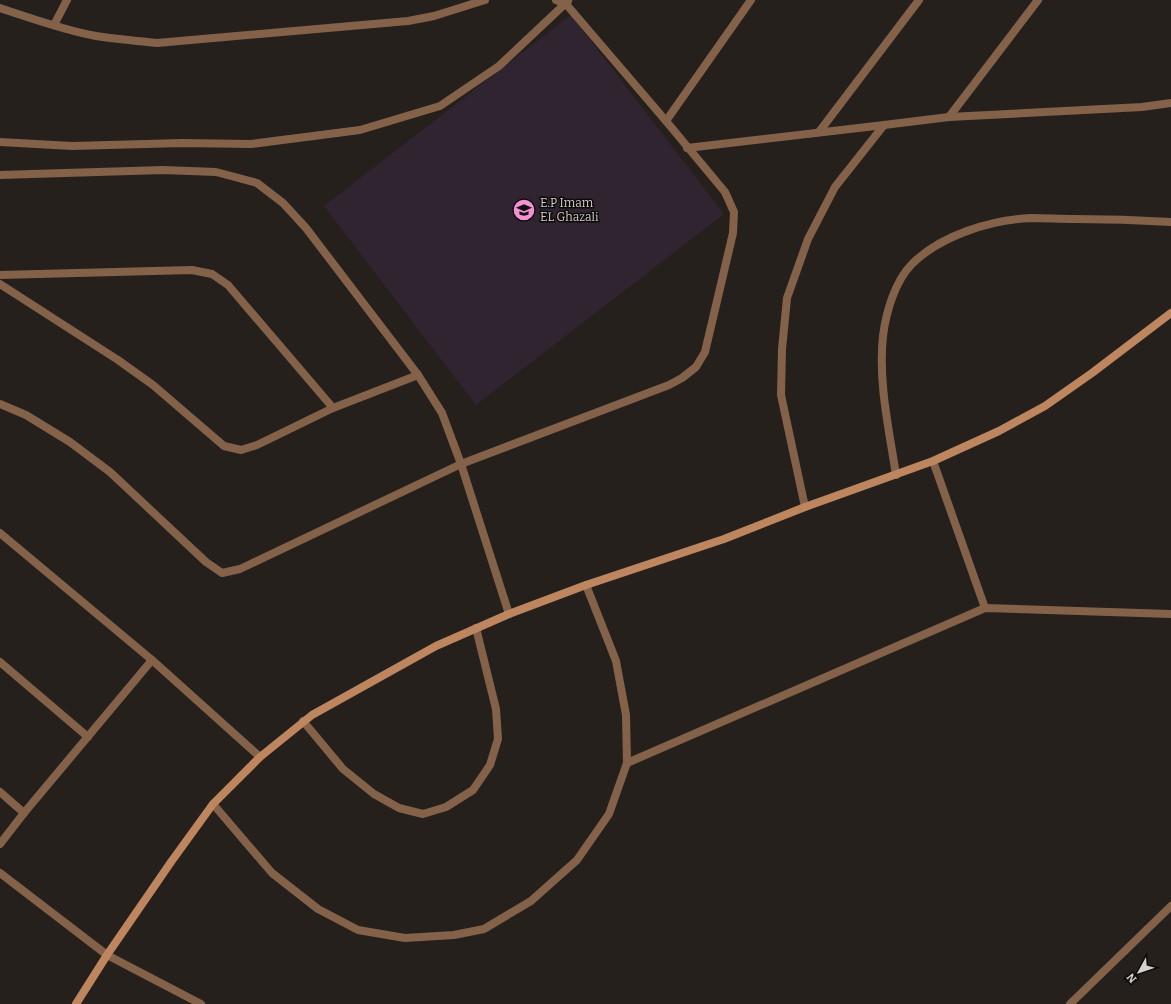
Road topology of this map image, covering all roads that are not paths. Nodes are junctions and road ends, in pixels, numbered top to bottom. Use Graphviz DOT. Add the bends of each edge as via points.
graph roads {
  1 [pos="67,0"];
  2 [pos="485,0"];
  3 [pos="556,0"];
  4 [pos="751,0"];
  5 [pos="919,0"];
  6 [pos="1038,0"];
  7 [pos="567,2"];
  8 [pos="0,8"];
  9 [pos="54,25"];
  10 [pos="1171,102"];
  11 [pos="949,117"];
  12 [pos="666,120"];
  13 [pos="884,126"];
  14 [pos="819,132"];
  15 [pos="0,142"];
  16 [pos="687,148"];
  17 [pos="0,175"];
  18 [pos="1171,222"];
  19 [pos="0,275"];
  20 [pos="0,284"];
  21 [pos="1171,313"];
  22 [pos="418,375"];
  23 [pos="0,404"];
  24 [pos="333,408"];
  25 [pos="933,461"];
  26 [pos="461,464"];
  27 [pos="896,475"];
  28 [pos="805,507"];
  29 [pos="0,533"];
  30 [pos="586,585"];
  31 [pos="986,608"];
  32 [pos="509,614"];
  33 [pos="1171,614"];
  34 [pos="476,628"];
  35 [pos="152,660"];
  36 [pos="0,662"];
  37 [pos="303,721"];
  38 [pos="88,737"];
  39 [pos="260,757"];
  40 [pos="627,763"];
  41 [pos="0,792"];
  42 [pos="213,804"];
  43 [pos="24,813"];
  44 [pos="0,844"];
  45 [pos="0,873"];
  46 [pos="1171,906"];
  47 [pos="107,955"];
  48 [pos="76,1004"];
  49 [pos="201,1004"];
  50 [pos="1070,1004"];
  1 -- 9 [label="street"];
  2 -- 9 [label="street" via="434,16 408,21 157,43 94,35"];
  3 -- 7 [label="street"];
  4 -- 12 [label="street"];
  5 -- 14 [label="street"];
  6 -- 11 [label="street"];
  7 -- 12 [label="street"];
  7 -- 15 [label="street" via="499,66 440,106 360,130 251,144 72,146"];
  8 -- 9 [label="street"];
  10 -- 11 [label="street" via="1142,107"];
  11 -- 13 [label="street"];
  12 -- 16 [label="street"];
  13 -- 14 [label="street"];
  13 -- 28 [label="street" via="835,187 808,239 787,298 781,395"];
  14 -- 16 [label="street"];
  16 -- 26 [label="street" via="725,192 734,212 733,233 705,352 696,367 669,385"];
  17 -- 22 [label="street" via="201,171 216,172 257,183 283,203 306,228"];
  18 -- 27 [label="street" via="1030,218 995,223 954,236 929,249 911,265 897,286 888,310 883,336 885,406"];
  19 -- 24 [label="street" via="192,270 212,274 228,285"];
  20 -- 24 [label="street" via="153,385 224,446 241,450 257,446"];
  21 -- 25 [label="main road" via="1045,406 999,431"];
  22 -- 24 [label="street"];
  22 -- 26 [label="street" via="442,413"];
  23 -- 26 [label="street" via="26,415 70,442 110,472 206,562 222,573 240,569"];
  25 -- 27 [label="main road"];
  25 -- 31 [label="street"];
  26 -- 32 [label="street"];
  27 -- 28 [label="main road"];
  28 -- 30 [label="main road" via="724,539"];
  29 -- 35 [label="street"];
  30 -- 32 [label="main road"];
  30 -- 40 [label="street" via="616,662 626,715"];
  31 -- 33 [label="street"];
  31 -- 40 [label="street"];
  32 -- 34 [label="main road"];
  34 -- 37 [label="main road" via="395,668"];
  34 -- 37 [label="street" via="496,709 498,739 490,765 473,790 446,807 423,814 399,808 374,794 343,769"];
  35 -- 38 [label="street"];
  35 -- 39 [label="street"];
  36 -- 38 [label="street"];
  37 -- 39 [label="main road"];
  38 -- 43 [label="street"];
  39 -- 42 [label="main road"];
  40 -- 42 [label="street" via="609,814 578,860 531,901 484,928 454,935 406,938 358,930 318,909 272,873"];
  41 -- 43 [label="street"];
  42 -- 47 [label="main road"];
  43 -- 44 [label="street"];
  45 -- 47 [label="street"];
  46 -- 50 [label="street"];
  47 -- 48 [label="main road"];
  47 -- 49 [label="street"];
}
